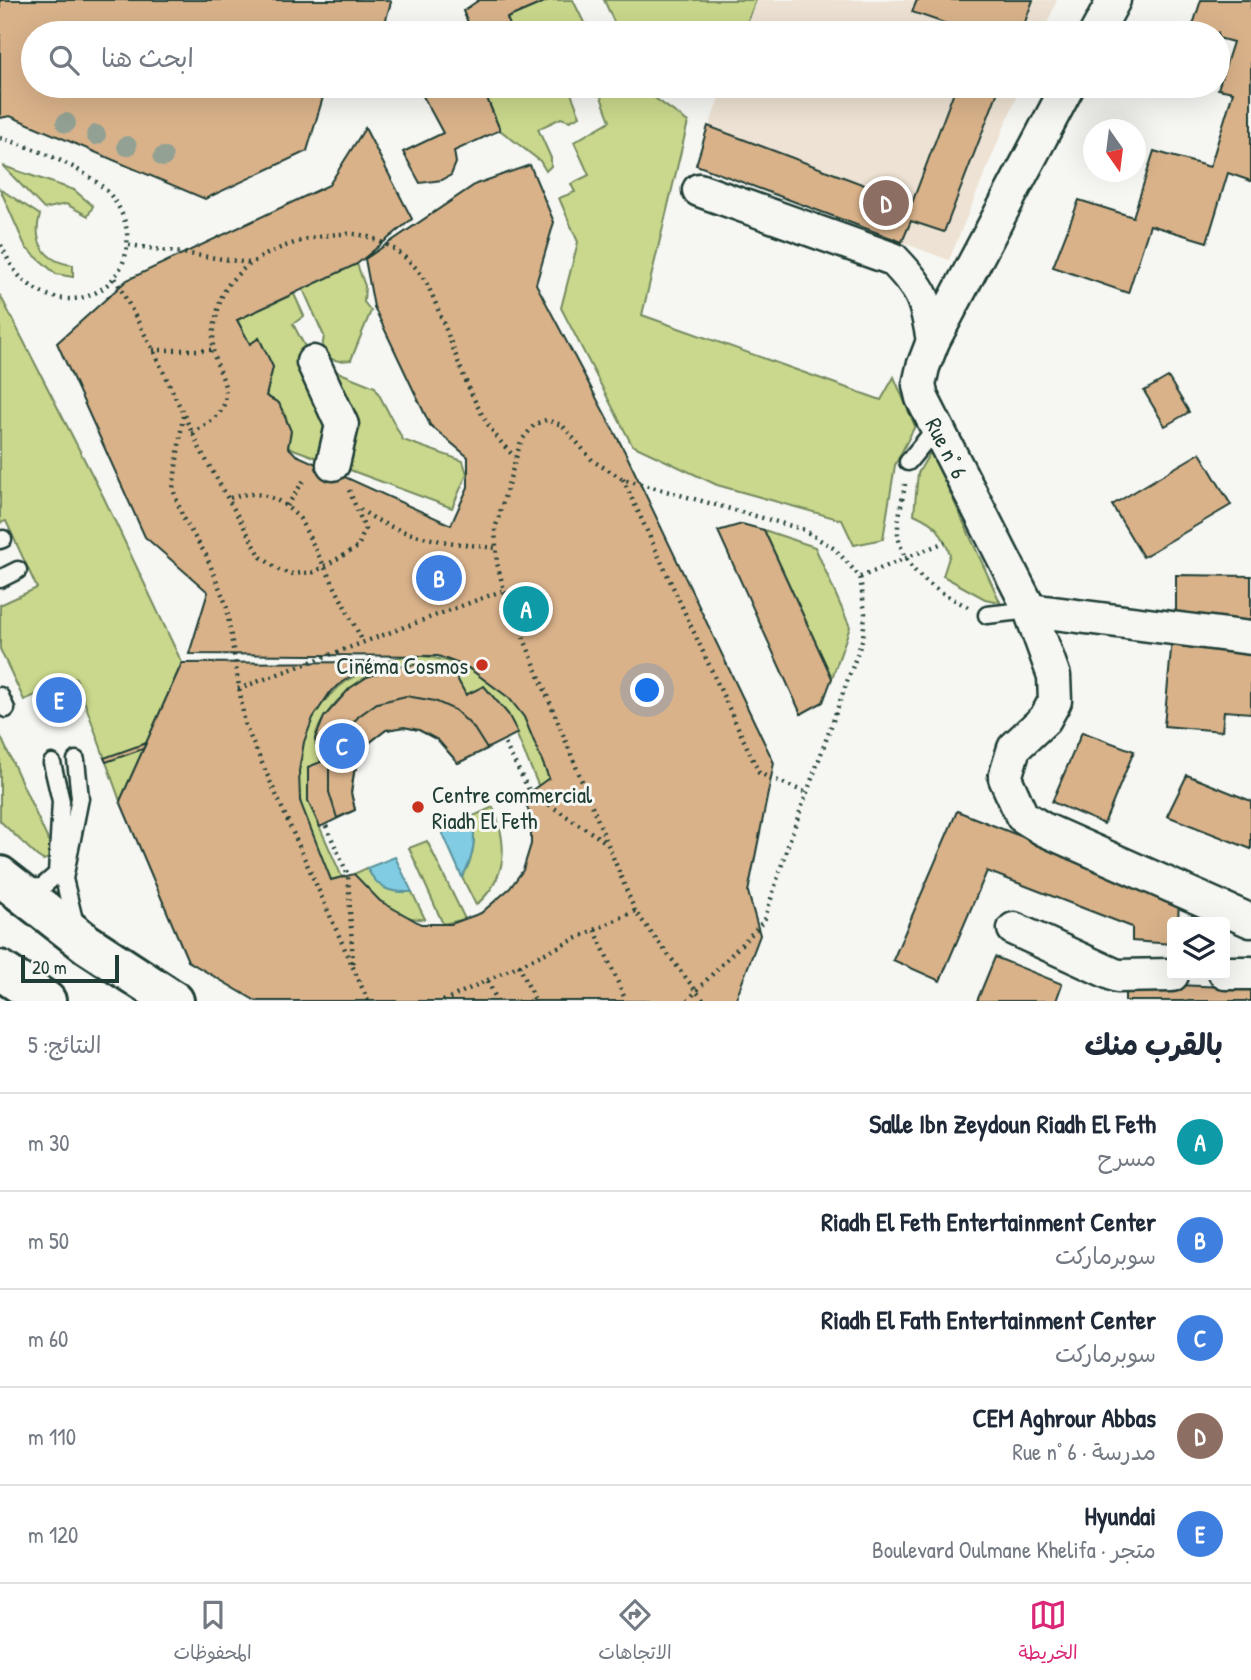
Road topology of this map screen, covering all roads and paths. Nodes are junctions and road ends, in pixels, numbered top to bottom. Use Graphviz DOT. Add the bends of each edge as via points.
graph roads {
  1 [pos="1114,0"];
  2 [pos="1103,21"];
  3 [pos="1062,98"];
  4 [pos="0,138"];
  5 [pos="699,190"];
  6 [pos="0,243"];
  7 [pos="129,245"];
  8 [pos="249,263"];
  9 [pos="115,278"];
  10 [pos="933,341"];
  11 [pos="214,349"];
  12 [pos="153,350"];
  13 [pos="313,362"];
  14 [pos="183,415"];
  15 [pos="936,428"];
  16 [pos="192,433"];
  17 [pos="515,457"];
  18 [pos="908,462"];
  19 [pos="328,473"];
  20 [pos="623,479"];
  21 [pos="905,483"];
  22 [pos="230,498"];
  23 [pos="287,506"];
  24 [pos="359,509"];
  25 [pos="945,542"];
  26 [pos="496,548"];
  27 [pos="906,558"];
  28 [pos="325,568"];
  29 [pos="18,570"];
  30 [pos="860,577"];
  31 [pos="0,579"];
  32 [pos="504,590"];
  33 [pos="969,607"];
  34 [pos="1030,610"];
  35 [pos="987,615"];
  36 [pos="1251,638"];
  37 [pos="363,642"];
  38 [pos="238,689"];
  39 [pos="505,744"];
  40 [pos="76,760"];
  41 [pos="52,763"];
  42 [pos="807,793"];
  43 [pos="326,826"];
  44 [pos="607,844"];
  45 [pos="7,882"];
  46 [pos="635,911"];
  47 [pos="1251,921"];
  48 [pos="1014,929"];
  49 [pos="595,930"];
  50 [pos="87,944"];
  51 [pos="519,965"];
  52 [pos="353,967"];
  53 [pos="0,970"];
  54 [pos="1251,972"];
  55 [pos="1230,973"];
  56 [pos="1167,975"];
  57 [pos="488,981"];
  58 [pos="696,991"];
  59 [pos="46,1001"];
  60 [pos="174,1001"];
  61 [pos="368,1001"];
  62 [pos="443,1001"];
  63 [pos="496,1001"];
  64 [pos="535,1001"];
  65 [pos="626,1001"];
  66 [pos="688,1001"];
  67 [pos="704,1001"];
  1 -- 2 [label="street"];
  3 -- 10 [label="street, Rue n° 6"];
  4 -- 7 [label="path" via="94,180 123,213"];
  5 -- 10 [label="street" via="893,259 916,283 926,303"];
  6 -- 9 [label="path" via="26,283 44,293 82,299 102,291"];
  7 -- 8 [label="path"];
  7 -- 9 [label="path"];
  8 -- 11 [label="path" via="230,279 220,300"];
  8 -- 17 [label="path" via="319,235 356,234 394,248 426,281 482,417"];
  9 -- 12 [label="path"];
  10 -- 15 [label="street, Rue n° 6" via="919,385"];
  11 -- 12 [label="path"];
  11 -- 16 [label="path" via="225,402 215,418"];
  12 -- 14 [label="path"];
  13 -- 19 [label="street" via="342,425"];
  14 -- 16 [label="path"];
  14 -- 38 [label="path" via="173,489 226,604"];
  15 -- 18 [label="lane"];
  15 -- 34 [label="street, Rue n° 6"];
  16 -- 22 [label="path"];
  17 -- 20 [label="path" via="535,424 554,420 593,461"];
  17 -- 26 [label="path" via="495,529"];
  19 -- 23 [label="path"];
  19 -- 24 [label="path"];
  20 -- 30 [label="path" via="802,528 835,549"];
  20 -- 42 [label="path" via="759,773"];
  21 -- 27 [label="path" via="898,533"];
  22 -- 23 [label="path" via="259,493"];
  22 -- 28 [label="path" via="254,547 269,565 291,574"];
  23 -- 28 [label="path" via="300,519"];
  24 -- 26 [label="path" via="397,529 450,543"];
  24 -- 28 [label="path" via="363,539"];
  25 -- 27 [label="path"];
  26 -- 32 [label="path"];
  27 -- 30 [label="path"];
  27 -- 33 [label="path" via="927,586"];
  28 -- 37 [label="path"];
  29 -- 31 [label="lane"];
  30 -- 42 [label="path" via="863,638"];
  32 -- 37 [label="path"];
  32 -- 44 [label="path"];
  34 -- 35 [label="lane"];
  34 -- 36 [label="street"];
  34 -- 47 [label="street, Rue n° 6" via="1054,676 1055,701 1007,762 1005,778 1022,816"];
  37 -- 38 [label="path"];
  38 -- 52 [label="path" via="245,725"];
  39 -- 44 [label="path" via="530,792"];
  40 -- 50 [label="lane" via="80,798 64,889 77,930"];
  41 -- 45 [label="lane" via="61,801 57,874 42,887"];
  42 -- 58 [label="path" via="764,921"];
  43 -- 52 [label="path" via="348,875"];
  44 -- 46 [label="path"];
  45 -- 50 [label="main road"];
  46 -- 49 [label="path"];
  46 -- 58 [label="path"];
  48 -- 56 [label="street" via="1117,976"];
  49 -- 51 [label="path"];
  49 -- 65 [label="path"];
  50 -- 60 [label="main road"];
  51 -- 57 [label="path"];
  51 -- 64 [label="path"];
  52 -- 61 [label="path"];
  53 -- 59 [label="main road"];
  54 -- 55 [label="street"];
  57 -- 62 [label="path"];
  57 -- 63 [label="path"];
  58 -- 66 [label="path"];
  58 -- 67 [label="path"];
}
